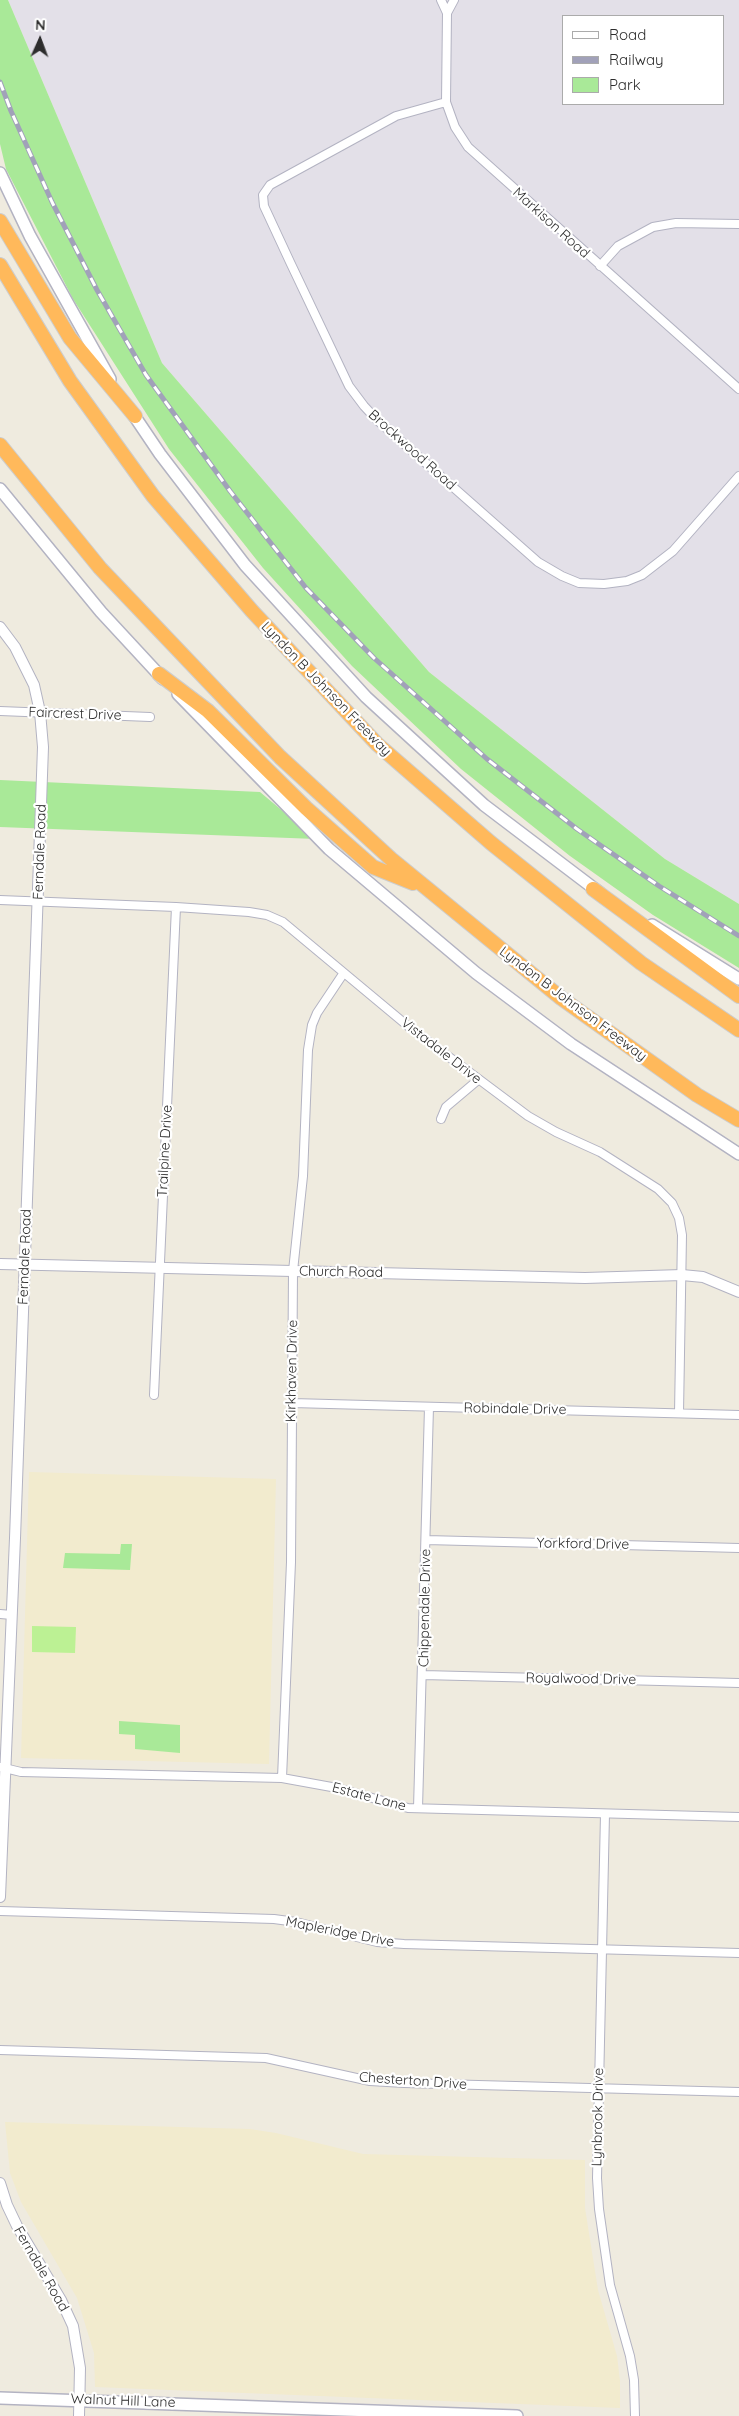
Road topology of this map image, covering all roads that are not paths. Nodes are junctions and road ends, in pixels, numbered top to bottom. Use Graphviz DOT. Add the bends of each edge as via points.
graph roads {
  1 [pos="441,0"];
  2 [pos="454,0"];
  3 [pos="447,13"];
  4 [pos="446,102"];
  5 [pos="0,173"];
  6 [pos="0,222"];
  7 [pos="739,224"];
  8 [pos="0,265"];
  9 [pos="600,266"];
  10 [pos="739,389"];
  11 [pos="135,416"];
  12 [pos="0,445"];
  13 [pos="739,476"];
  14 [pos="0,489"];
  15 [pos="0,627"];
  16 [pos="158,674"];
  17 [pos="0,711"];
  18 [pos="40,712"];
  19 [pos="150,717"];
  20 [pos="422,886"];
  21 [pos="593,888"];
  22 [pos="0,900"];
  23 [pos="38,901"];
  24 [pos="176,907"];
  25 [pos="343,974"];
  26 [pos="739,979"];
  27 [pos="739,996"];
  28 [pos="739,1030"];
  29 [pos="478,1080"];
  30 [pos="441,1119"];
  31 [pos="739,1120"];
  32 [pos="739,1154"];
  33 [pos="0,1264"];
  34 [pos="24,1264"];
  35 [pos="160,1268"];
  36 [pos="293,1271"];
  37 [pos="682,1275"];
  38 [pos="739,1292"];
  39 [pos="154,1396"];
  40 [pos="292,1404"];
  41 [pos="429,1407"];
  42 [pos="679,1413"];
  43 [pos="739,1415"];
  44 [pos="426,1540"];
  45 [pos="739,1548"];
  46 [pos="0,1614"];
  47 [pos="12,1615"];
  48 [pos="423,1675"];
  49 [pos="739,1682"];
  50 [pos="2,1768"];
  51 [pos="282,1778"];
  52 [pos="418,1808"];
  53 [pos="605,1814"];
  54 [pos="739,1817"];
  55 [pos="0,1897"];
  56 [pos="0,1912"];
  57 [pos="602,1950"];
  58 [pos="739,1954"];
  59 [pos="0,2050"];
  60 [pos="599,2089"];
  61 [pos="739,2092"];
  62 [pos="0,2183"];
  63 [pos="0,2398"];
  64 [pos="80,2399"];
  65 [pos="218,2410"];
  66 [pos="358,2413"];
  67 [pos="79,2416"];
  68 [pos="498,2416"];
  69 [pos="516,2416"];
  70 [pos="635,2416"];
  1 -- 3 [label="street, Markison Road"];
  2 -- 3 [label="street, Markison Road"];
  3 -- 4 [label="street, Markison Road"];
  4 -- 9 [label="street, Markison Road" via="455,127 468,147"];
  4 -- 13 [label="street, Brockwood Road" via="396,116 270,185 263,195 264,206 349,386 364,406 538,562 579,583 604,584 642,575 674,551"];
  5 -- 11 [label="main road" via="73,315"];
  6 -- 11 [label="highway" via="70,338"];
  7 -- 9 [label="street" via="676,223 653,227 618,246"];
  8 -- 28 [label="highway, Lyndon B Johnson Freeway" via="70,381 153,496 252,611 377,744 491,843 642,964"];
  9 -- 10 [label="street, Markison Road"];
  11 -- 21 [label="main road" via="245,565 366,696 484,805"];
  12 -- 20 [label="highway, Lyndon B Johnson Freeway" via="100,568 280,757"];
  14 -- 16 [label="main road" via="101,612"];
  15 -- 18 [label="street, Ferndale Road" via="26,665"];
  16 -- 20 [label="highway" via="208,711 306,808 373,867"];
  16 -- 32 [label="main road" via="329,849 476,973 571,1044"];
  17 -- 18 [label="street, Faircrest Drive"];
  18 -- 19 [label="street, Faircrest Drive"];
  18 -- 23 [label="street, Ferndale Road" via="43,747"];
  20 -- 31 [label="highway, Lyndon B Johnson Freeway" via="561,998 698,1095"];
  21 -- 26 [label="main road"];
  21 -- 27 [label="highway"];
  22 -- 23 [label="street, Vistadale Drive"];
  23 -- 24 [label="street, Vistadale Drive"];
  23 -- 34 [label="street, Ferndale Road"];
  24 -- 25 [label="street, Vistadale Drive" via="266,915 283,922"];
  24 -- 35 [label="street, Trailpine Drive"];
  25 -- 29 [label="street, Vistadale Drive"];
  25 -- 36 [label="street, Kirkhaven Drive" via="317,1013 309,1038 303,1176"];
  29 -- 30 [label="street" via="446,1107"];
  29 -- 37 [label="street, Vistadale Drive" via="539,1123 600,1152 658,1189 672,1203 679,1218"];
  33 -- 34 [label="street, Church Road"];
  34 -- 35 [label="street, Church Road"];
  34 -- 47 [label="street, Ferndale Road"];
  35 -- 36 [label="street, Church Road"];
  35 -- 39 [label="street, Trailpine Drive"];
  36 -- 37 [label="street, Church Road" via="585,1278"];
  36 -- 40 [label="street, Kirkhaven Drive"];
  37 -- 38 [label="street, Church Road" via="703,1277"];
  37 -- 42 [label="street, Vistadale Drive"];
  40 -- 41 [label="street, Robindale Drive"];
  40 -- 51 [label="street, Kirkhaven Drive" via="291,1562"];
  41 -- 42 [label="street, Robindale Drive"];
  41 -- 44 [label="street, Chippendale Drive"];
  42 -- 43 [label="street, Robindale Drive"];
  44 -- 45 [label="street, Yorkford Drive"];
  44 -- 48 [label="street, Chippendale Drive"];
  46 -- 47 [label="street"];
  47 -- 50 [label="street, Ferndale Road"];
  48 -- 49 [label="street, Royalwood Drive"];
  48 -- 52 [label="street, Chippendale Drive"];
  50 -- 51 [label="street, Estate Lane" via="21,1772"];
  50 -- 55 [label="street, Ferndale Road"];
  51 -- 52 [label="street, Estate Lane" via="337,1788 397,1806"];
  52 -- 53 [label="street, Estate Lane"];
  53 -- 54 [label="street, Estate Lane"];
  53 -- 57 [label="street, Lynbrook Drive"];
  56 -- 57 [label="street, Mapleridge Drive" via="274,1919 304,1923 378,1942"];
  57 -- 58 [label="street, Mapleridge Drive"];
  57 -- 60 [label="street, Lynbrook Drive"];
  59 -- 60 [label="street, Chesterton Drive" via="266,2058 370,2081"];
  60 -- 61 [label="street, Chesterton Drive"];
  60 -- 70 [label="street, Lynbrook Drive" via="599,2210 610,2285 631,2364"];
  62 -- 64 [label="street, Ferndale Road" via="17,2226 73,2326 80,2368"];
  63 -- 64 [label="main road, Walnut Hill Lane"];
  64 -- 65 [label="main road, Walnut Hill Lane"];
  64 -- 67 [label="street, Ferndale Road"];
  65 -- 66 [label="main road, Walnut Hill Lane"];
  66 -- 68 [label="main road, Walnut Hill Lane"];
  68 -- 69 [label="main road, Walnut Hill Lane"];
}
